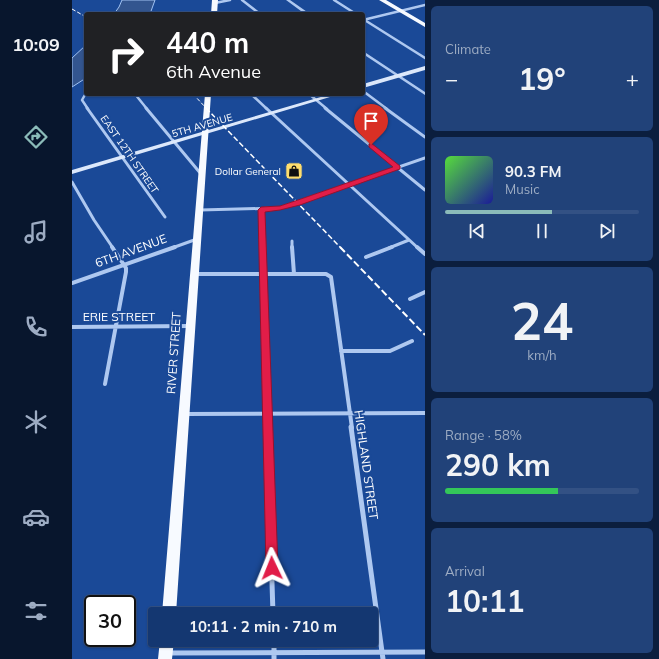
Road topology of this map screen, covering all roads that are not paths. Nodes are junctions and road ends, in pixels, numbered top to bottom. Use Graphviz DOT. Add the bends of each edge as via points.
graph roads {
  1 [pos="230,0"];
  2 [pos="242,0"];
  3 [pos="288,0"];
  4 [pos="334,0"];
  5 [pos="382,0"];
  6 [pos="215,2"];
  7 [pos="425,5"];
  8 [pos="400,11"];
  9 [pos="214,12"];
  10 [pos="257,12"];
  11 [pos="305,12"];
  12 [pos="353,12"];
  13 [pos="365,19"];
  14 [pos="365,20"];
  15 [pos="425,25"];
  16 [pos="365,53"];
  17 [pos="425,58"];
  18 [pos="425,68"];
  19 [pos="398,76"];
  20 [pos="365,85"];
  21 [pos="365,93"];
  22 [pos="425,94"];
  23 [pos="84,96"];
  24 [pos="138,96"];
  25 [pos="208,96"];
  26 [pos="253,96"];
  27 [pos="311,96"];
  28 [pos="330,96"];
  29 [pos="316,100"];
  30 [pos="272,113"];
  31 [pos="205,133"];
  32 [pos="425,138"];
  33 [pos="176,142"];
  34 [pos="122,157"];
  35 [pos="425,158"];
  36 [pos="398,167"];
  37 [pos="72,172"];
  38 [pos="202,175"];
  39 [pos="72,182"];
  40 [pos="349,184"];
  41 [pos="425,190"];
  42 [pos="200,210"];
  43 [pos="261,210"];
  44 [pos="165,217"];
  45 [pos="197,238"];
  46 [pos="409,240"];
  47 [pos="292,241"];
  48 [pos="425,254"];
  49 [pos="366,257"];
  50 [pos="124,264"];
  51 [pos="195,274"];
  52 [pos="263,274"];
  53 [pos="294,274"];
  54 [pos="72,283"];
  55 [pos="425,292"];
  56 [pos="410,299"];
  57 [pos="191,326"];
  58 [pos="72,327"];
  59 [pos="116,327"];
  60 [pos="412,341"];
  61 [pos="341,351"];
  62 [pos="105,384"];
  63 [pos="267,413"];
  64 [pos="349,413"];
  65 [pos="425,413"];
  66 [pos="184,414"];
  67 [pos="170,607"];
  68 [pos="273,607"];
  69 [pos="166,651"];
  70 [pos="382,652"];
  71 [pos="425,652"];
  72 [pos="274,656"];
  73 [pos="383,659"];
  1 -- 6 [label="street"];
  2 -- 10 [label="street"];
  3 -- 11 [label="street"];
  4 -- 12 [label="street"];
  5 -- 8 [label="main road"];
  6 -- 9 [label="main road"];
  7 -- 8 [label="street"];
  8 -- 13 [label="street"];
  8 -- 15 [label="main road"];
  14 -- 17 [label="street"];
  16 -- 19 [label="street"];
  18 -- 19 [label="main road"];
  19 -- 20 [label="main road"];
  19 -- 22 [label="street"];
  21 -- 32 [label="street"];
  23 -- 34 [label="street, EAST 12TH STREET" via="82,100"];
  24 -- 33 [label="street"];
  25 -- 31 [label="main road, RIVER STREET"];
  26 -- 30 [label="street"];
  27 -- 29 [label="street"];
  28 -- 29 [label="main road, 5TH AVENUE"];
  29 -- 30 [label="main road, 5TH AVENUE"];
  29 -- 36 [label="street"];
  30 -- 31 [label="main road, 5TH AVENUE"];
  30 -- 40 [label="street"];
  31 -- 33 [label="main road, 5TH AVENUE"];
  31 -- 38 [label="main road, RIVER STREET"];
  33 -- 34 [label="main road, 5TH AVENUE"];
  33 -- 38 [label="street"];
  34 -- 37 [label="main road, 5TH AVENUE"];
  34 -- 44 [label="street, EAST 12TH STREET"];
  35 -- 36 [label="street"];
  36 -- 40 [label="street"];
  36 -- 41 [label="street"];
  38 -- 42 [label="main road, RIVER STREET"];
  39 -- 50 [label="street"];
  40 -- 43 [label="street" via="292,205"];
  40 -- 46 [label="street"];
  42 -- 43 [label="street"];
  42 -- 45 [label="main road, RIVER STREET"];
  43 -- 52 [label="street"];
  45 -- 50 [label="street, 6TH AVENUE"];
  45 -- 51 [label="main road, RIVER STREET"];
  46 -- 48 [label="street"];
  46 -- 49 [label="street"];
  47 -- 53 [label="street"];
  50 -- 54 [label="street, 6TH AVENUE"];
  50 -- 59 [label="street" via="126,272"];
  51 -- 52 [label="street"];
  51 -- 57 [label="main road, RIVER STREET"];
  52 -- 53 [label="street"];
  52 -- 63 [label="street"];
  53 -- 61 [label="street, HIGHLAND STREET" via="331,277"];
  55 -- 56 [label="street"];
  57 -- 59 [label="street, ERIE STREET"];
  57 -- 66 [label="main road, RIVER STREET"];
  58 -- 59 [label="street, ERIE STREET"];
  59 -- 62 [label="street"];
  60 -- 61 [label="street" via="390,351"];
  61 -- 64 [label="street, HIGHLAND STREET"];
  63 -- 64 [label="street"];
  63 -- 66 [label="street"];
  63 -- 68 [label="street"];
  64 -- 65 [label="street"];
  64 -- 70 [label="street, HIGHLAND STREET"];
  66 -- 67 [label="main road, RIVER STREET"];
  69 -- 72 [label="street"];
  70 -- 71 [label="street"];
  70 -- 72 [label="street"];
  70 -- 73 [label="street, HIGHLAND STREET"];
}
